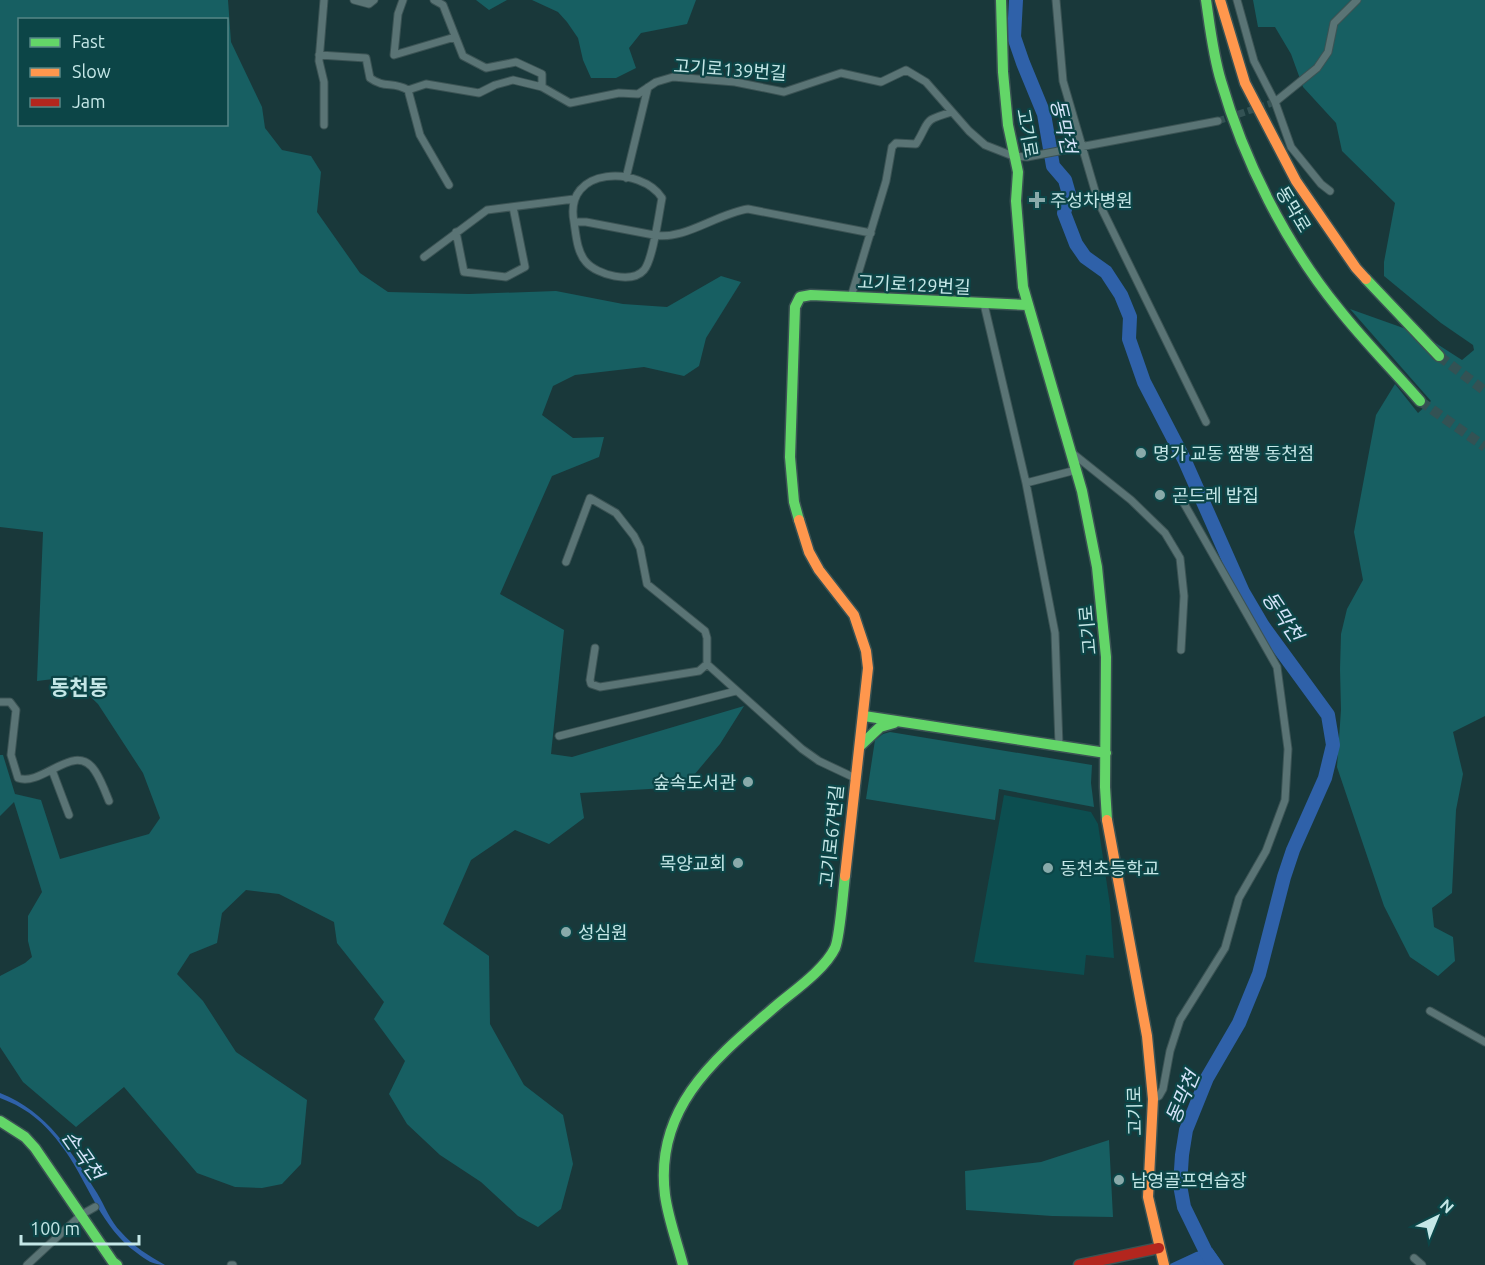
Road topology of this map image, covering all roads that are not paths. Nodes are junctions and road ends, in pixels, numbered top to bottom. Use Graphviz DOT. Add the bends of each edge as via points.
graph roads {
  1 [pos="324,0"];
  2 [pos="354,0"];
  3 [pos="374,0"];
  4 [pos="403,0"];
  5 [pos="1001,0"];
  6 [pos="1056,0"];
  7 [pos="1206,0"];
  8 [pos="1220,0"];
  9 [pos="1237,0"];
  10 [pos="1357,0"];
  11 [pos="438,1"];
  12 [pos="455,37"];
  13 [pos="319,55"];
  14 [pos="542,87"];
  15 [pos="648,87"];
  16 [pos="408,90"];
  17 [pos="1275,102"];
  18 [pos="952,112"];
  19 [pos="1218,121"];
  20 [pos="324,125"];
  21 [pos="1082,146"];
  22 [pos="1013,156"];
  23 [pos="626,178"];
  24 [pos="449,185"];
  25 [pos="1330,191"];
  26 [pos="574,199"];
  27 [pos="513,207"];
  28 [pos="574,222"];
  29 [pos="456,232"];
  30 [pos="870,233"];
  31 [pos="654,235"];
  32 [pos="424,257"];
  33 [pos="851,297"];
  34 [pos="984,304"];
  35 [pos="1027,305"];
  36 [pos="1439,356"];
  37 [pos="1420,402"];
  38 [pos="1206,422"];
  39 [pos="1071,452"];
  40 [pos="1076,470"];
  41 [pos="1026,483"];
  42 [pos="1182,500"];
  43 [pos="567,562"];
  44 [pos="595,648"];
  45 [pos="1181,650"];
  46 [pos="707,664"];
  47 [pos="736,691"];
  48 [pos="0,702"];
  49 [pos="864,716"];
  50 [pos="901,721"];
  51 [pos="559,736"];
  52 [pos="1059,745"];
  53 [pos="861,746"];
  54 [pos="1106,753"];
  55 [pos="52,770"];
  56 [pos="855,778"];
  57 [pos="109,801"];
  58 [pos="69,815"];
  59 [pos="1430,1011"];
  60 [pos="1485,1042"];
  61 [pos="1153,1099"];
  62 [pos="0,1121"];
  63 [pos="95,1207"];
  64 [pos="81,1215"];
  65 [pos="1159,1248"];
  66 [pos="1414,1258"];
  67 [pos="1164,1264"];
  68 [pos="27,1265"];
  69 [pos="117,1265"];
  70 [pos="683,1265"];
  71 [pos="1079,1265"];
  72 [pos="1422,1265"];
  1 -- 13 [label="street"];
  2 -- 3 [label="street" via="369,4"];
  4 -- 12 [label="street" via="394,55"];
  5 -- 22 [label="street, 고기로" via="1003,72"];
  6 -- 21 [label="street" via="1063,81"];
  7 -- 37 [label="street, 동막로" via="1220,76 1240,138 1267,198 1328,296"];
  8 -- 36 [label="street, 동막로" via="1245,83 1296,181 1356,267"];
  9 -- 17 [label="street" via="1254,61"];
  10 -- 17 [label="street" via="1334,24 1328,52 1317,68"];
  11 -- 12 [label="street, 고기로139번길"];
  12 -- 14 [label="street, 고기로139번길" via="463,56 486,68 516,62 542,74"];
  13 -- 16 [label="street" via="366,58 370,78 379,85 399,85"];
  13 -- 20 [label="street" via="324,82"];
  14 -- 15 [label="street, 고기로139번길" via="570,104 619,93 638,94"];
  14 -- 16 [label="street" via="513,80 478,93 426,84"];
  15 -- 18 [label="street, 고기로139번길" via="673,77 735,82 784,92 841,73 881,82 906,70 926,82"];
  15 -- 23 [label="street"];
  16 -- 24 [label="street" via="420,135"];
  17 -- 25 [label="street" via="1291,147"];
  18 -- 22 [label="street, 고기로139번길" via="985,145"];
  18 -- 30 [label="street" via="926,123 916,144 896,143 892,147"];
  19 -- 21 [label="street, 고기로139번길"];
  21 -- 22 [label="street, 고기로139번길"];
  21 -- 38 [label="street" via="1098,201"];
  22 -- 35 [label="street, 고기로" via="1018,172 1016,201"];
  23 -- 26 [label="street" via="597,177 584,184"];
  23 -- 31 [label="street" via="651,185 662,198"];
  26 -- 27 [label="street"];
  26 -- 28 [label="street"];
  27 -- 29 [label="street" via="487,210"];
  27 -- 29 [label="street" via="525,267 506,277 464,272"];
  28 -- 31 [label="street"];
  28 -- 31 [label="street" via="585,261 596,270 626,277 645,269"];
  29 -- 32 [label="street"];
  30 -- 31 [label="street" via="748,209 681,233"];
  30 -- 33 [label="street"];
  33 -- 34 [label="street, 고기로129번길"];
  33 -- 49 [label="street, 고기로129번길" via="811,295 800,297 795,307 790,457 794,501 808,552 854,615 861,633 868,668"];
  34 -- 35 [label="street, 고기로129번길"];
  34 -- 41 [label="street"];
  35 -- 39 [label="street, 고기로"];
  39 -- 40 [label="street, 고기로"];
  39 -- 45 [label="street" via="1165,533 1180,558 1184,596"];
  40 -- 41 [label="street"];
  40 -- 54 [label="street, 고기로" via="1091,530 1102,609"];
  41 -- 52 [label="street" via="1055,633"];
  42 -- 61 [label="street" via="1277,667 1288,749 1287,780 1286,800 1266,851 1239,898 1225,948 1180,1020 1163,1089"];
  43 -- 46 [label="street" via="590,498 616,513 640,548 647,584 705,631"];
  44 -- 46 [label="street" via="590,680 600,687 699,671"];
  46 -- 47 [label="street, 고기로67번길"];
  47 -- 51 [label="street"];
  47 -- 56 [label="street, 고기로67번길" via="812,757"];
  48 -- 55 [label="street" via="10,702 16,710 11,755 18,778 28,780"];
  49 -- 50 [label="street"];
  49 -- 53 [label="street"];
  50 -- 52 [label="street"];
  50 -- 53 [label="street" via="880,727"];
  52 -- 54 [label="street"];
  53 -- 56 [label="street"];
  54 -- 61 [label="street, 고기로" via="1107,825 1147,1036"];
  55 -- 57 [label="street" via="73,760 88,764 97,772"];
  55 -- 58 [label="street"];
  56 -- 70 [label="street, 고기로67번길" via="836,947 705,1072 671,1124 664,1153 665,1193"];
  59 -- 60 [label="street"];
  61 -- 65 [label="street, 고기로" via="1148,1197"];
  62 -- 64 [label="street" via="36,1148"];
  63 -- 64 [label="street"];
  64 -- 68 [label="street"];
  64 -- 69 [label="street"];
  65 -- 67 [label="street, 고기로"];
  65 -- 71 [label="street"];
  66 -- 72 [label="street"];
}
